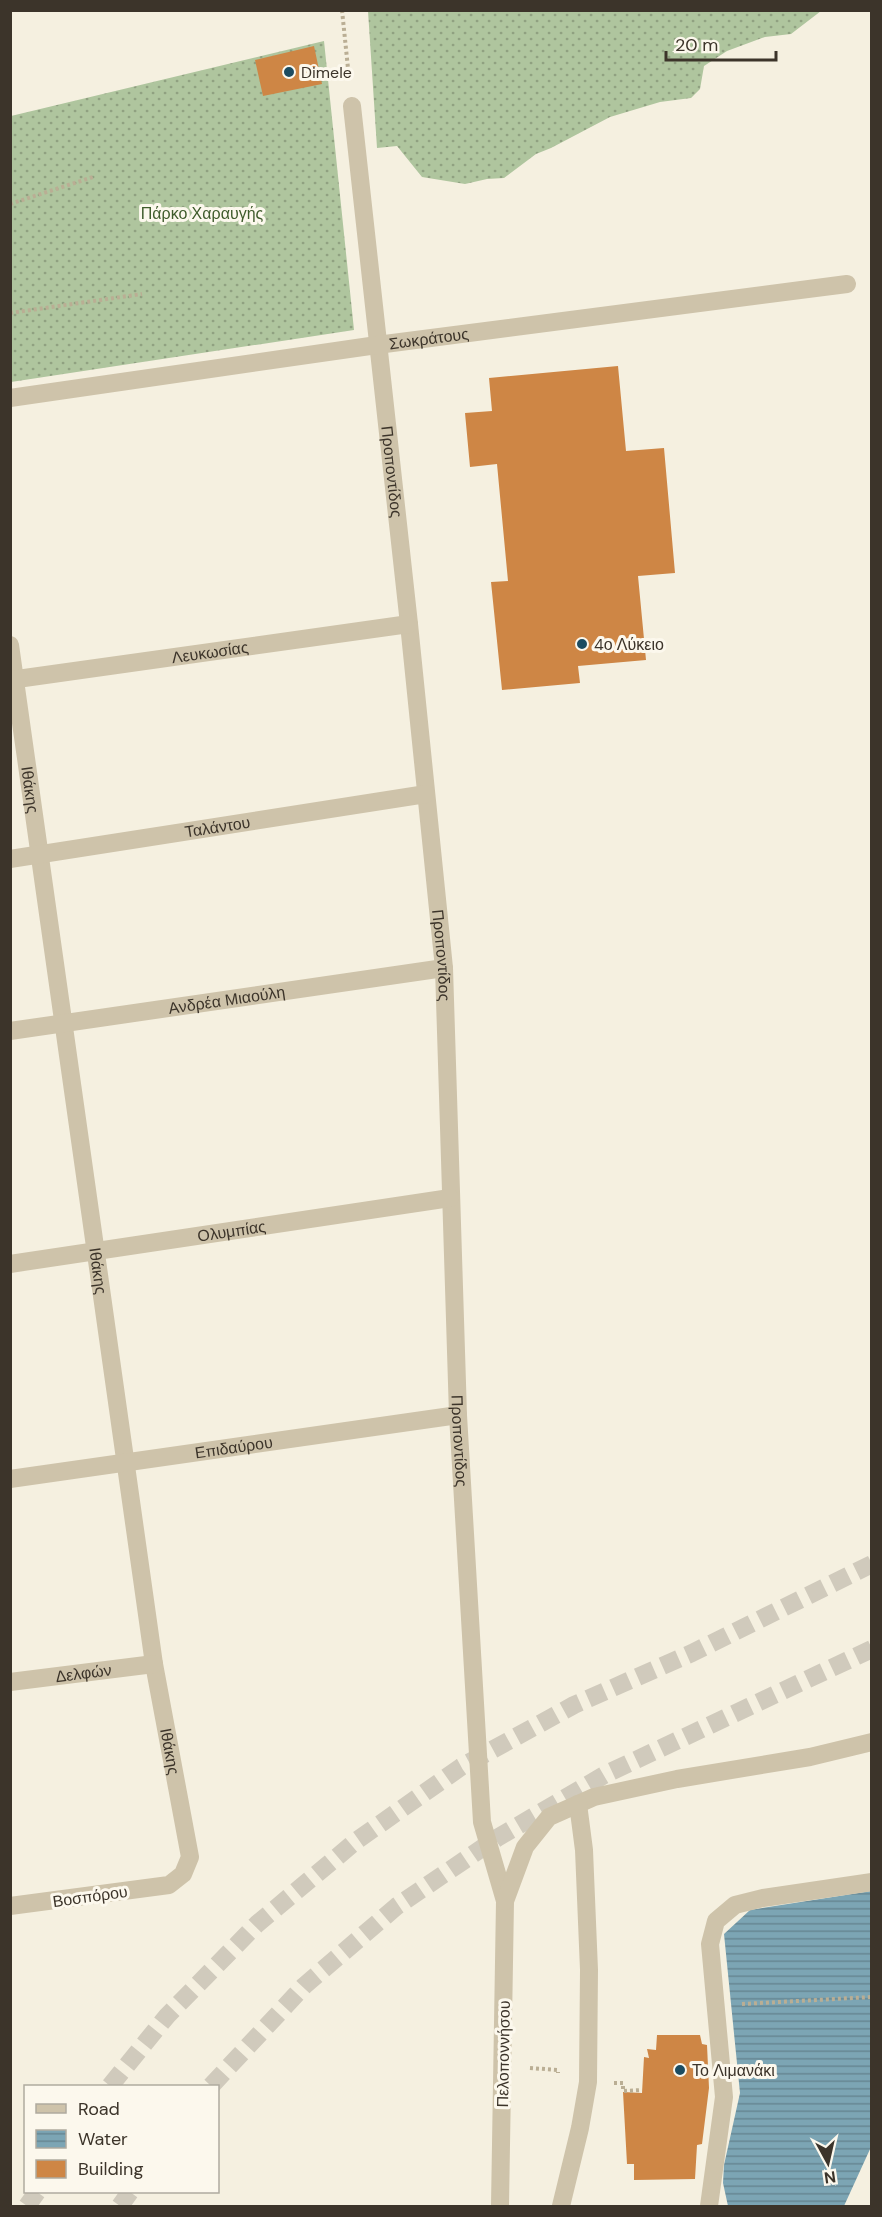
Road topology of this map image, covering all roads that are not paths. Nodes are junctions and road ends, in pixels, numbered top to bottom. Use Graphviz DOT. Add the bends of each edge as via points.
graph roads {
  1 [pos="352,106"];
  2 [pos="847,284"];
  3 [pos="377,345"];
  4 [pos="10,398"];
  5 [pos="409,624"];
  6 [pos="10,645"];
  7 [pos="13,680"];
  8 [pos="426,794"];
  9 [pos="40,855"];
  10 [pos="10,859"];
  11 [pos="444,968"];
  12 [pos="64,1024"];
  13 [pos="10,1031"];
  14 [pos="450,1198"];
  15 [pos="96,1251"];
  16 [pos="10,1264"];
  17 [pos="458,1415"];
  18 [pos="125,1462"];
  19 [pos="10,1479"];
  20 [pos="154,1664"];
  21 [pos="10,1682"];
  22 [pos="872,1742"];
  23 [pos="872,1748"];
  24 [pos="810,1757"];
  25 [pos="578,1804"];
  26 [pos="872,1882"];
  27 [pos="169,1885"];
  28 [pos="505,1901"];
  29 [pos="10,1906"];
  30 [pos="500,2206"];
  31 [pos="561,2206"];
  32 [pos="709,2206"];
  1 -- 3 [label="street, Προποντίδος"];
  2 -- 3 [label="street, Σωκράτους"];
  3 -- 4 [label="street, Σωκράτους"];
  3 -- 5 [label="street, Προποντίδος"];
  5 -- 7 [label="street, Λευκωσίας"];
  5 -- 8 [label="street, Προποντίδος"];
  6 -- 7 [label="street, Ιθάκης"];
  7 -- 9 [label="street, Ιθάκης"];
  8 -- 9 [label="street, Ταλάντου"];
  8 -- 11 [label="street, Προποντίδος"];
  9 -- 10 [label="street, Ταλάντου"];
  9 -- 12 [label="street, Ιθάκης"];
  11 -- 12 [label="street, Ανδρέα Μιαούλη"];
  11 -- 14 [label="street, Προποντίδος"];
  12 -- 13 [label="street, Ανδρέα Μιαούλη"];
  12 -- 15 [label="street, Ιθάκης"];
  14 -- 15 [label="street, Ολυμπίας"];
  14 -- 17 [label="street, Προποντίδος"];
  15 -- 16 [label="street, Ολυμπίας"];
  15 -- 18 [label="street, Ιθάκης"];
  17 -- 18 [label="street, Επιδαύρου"];
  17 -- 28 [label="street, Προποντίδος" via="482,1822"];
  18 -- 19 [label="street, Επιδαύρου"];
  18 -- 20 [label="street, Ιθάκης"];
  20 -- 21 [label="street, Δελφών"];
  20 -- 27 [label="street, Ιθάκης" via="190,1857 183,1874"];
  22 -- 24 [label="street"];
  23 -- 24 [label="street"];
  24 -- 25 [label="street" via="677,1779"];
  25 -- 28 [label="street" via="549,1817 525,1847"];
  25 -- 31 [label="street" via="589,1970 588,2082"];
  26 -- 32 [label="street" via="735,1905 716,1921 710,1944 724,2097"];
  27 -- 29 [label="street, Βοσπόρου"];
  28 -- 30 [label="street, Πελοποννήσου"];
}
